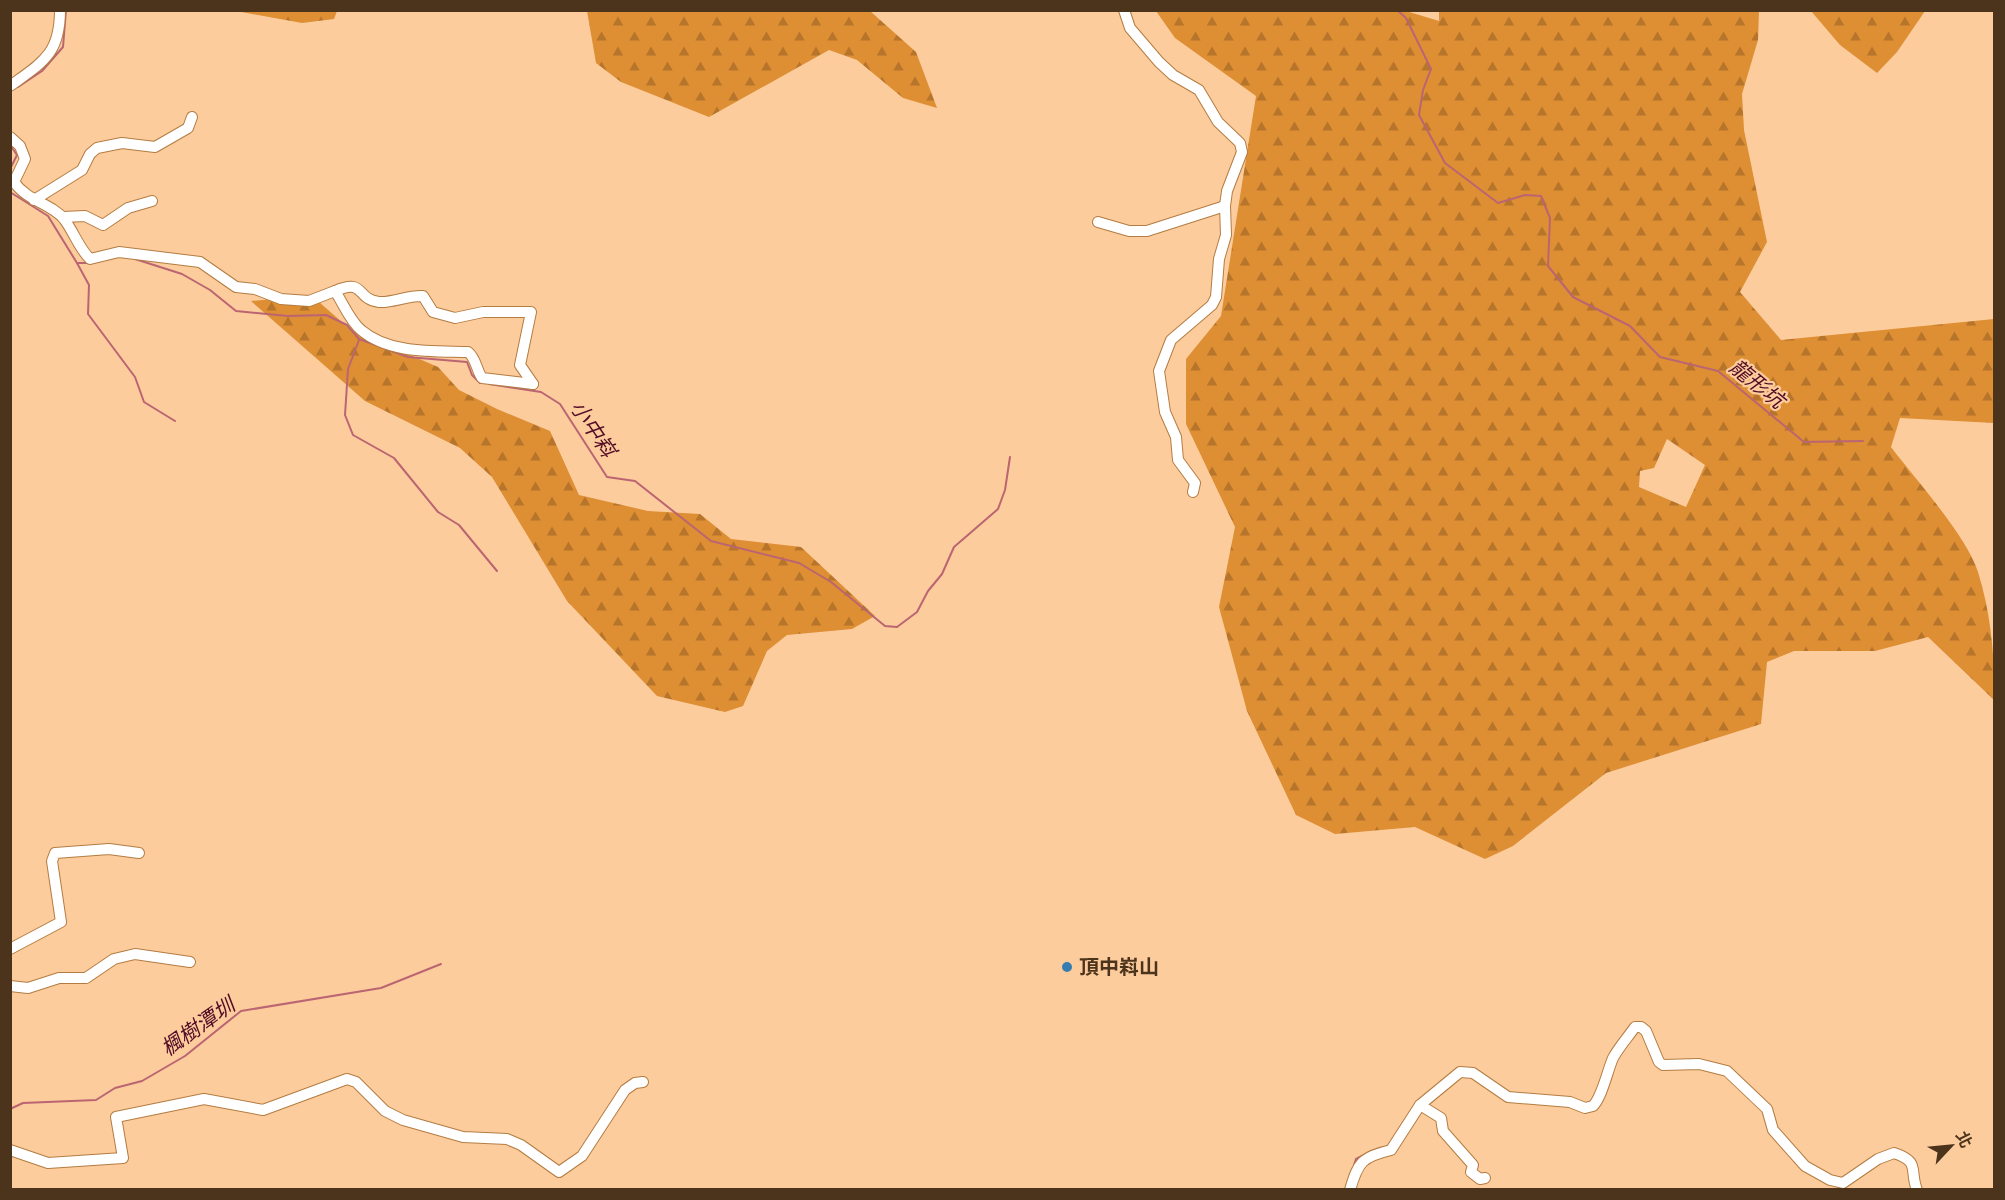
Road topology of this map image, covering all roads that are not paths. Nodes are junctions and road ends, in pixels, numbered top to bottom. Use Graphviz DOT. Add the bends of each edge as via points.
graph roads {
  1 [pos="60,10"];
  2 [pos="1124,10"];
  3 [pos="10,86"];
  4 [pos="192,117"];
  5 [pos="10,137"];
  6 [pos="34,200"];
  7 [pos="152,201"];
  8 [pos="1225,206"];
  9 [pos="63,218"];
  10 [pos="1098,222"];
  11 [pos="335,291"];
  12 [pos="1193,492"];
  13 [pos="139,853"];
  14 [pos="10,948"];
  15 [pos="190,962"];
  16 [pos="10,986"];
  17 [pos="643,1082"];
  18 [pos="1420,1105"];
  19 [pos="10,1150"];
  20 [pos="1485,1178"];
  21 [pos="1350,1190"];
  22 [pos="1917,1190"];
  1 -- 3 [label="street" via="56,46 46,59"];
  2 -- 8 [label="street" via="1130,28 1151,54 1173,75 1199,90 1218,122 1240,144 1242,152"];
  4 -- 6 [label="street" via="188,128 156,147 122,143 97,148 82,170"];
  5 -- 6 [label="street" via="20,146 25,159 14,182 22,194"];
  6 -- 9 [label="street"];
  7 -- 9 [label="street" via="128,208 103,225 85,216"];
  8 -- 10 [label="street" via="1147,231 1129,231"];
  8 -- 12 [label="street" via="1226,235 1219,259 1216,297 1212,305 1171,340 1159,371 1178,460 1195,483"];
  9 -- 11 [label="street" via="81,251 90,259 119,252 200,262 236,287 281,299 309,302"];
  11 -- 11 [label="street" via="355,286 379,302 423,296 433,312 455,318 483,312 531,312 520,366 533,384 482,378 468,352 413,351 371,336 359,328"];
  13 -- 14 [label="street" via="109,849 55,853 52,861 61,922"];
  15 -- 16 [label="street" via="135,954 114,959 86,978 59,978 28,988"];
  17 -- 19 [label="street" via="625,1090 582,1156 559,1172 507,1139 463,1137 403,1120 385,1111 356,1082 347,1079 263,1110 204,1099 116,1117 123,1158 48,1163"];
  18 -- 20 [label="street" via="1441,1118 1443,1131 1473,1165 1471,1172"];
  18 -- 21 [label="street" via="1390,1150 1372,1154 1357,1167"];
  18 -- 22 [label="street" via="1466,1071 1508,1097 1593,1106 1600,1098 1615,1055 1635,1028 1641,1027 1663,1065 1713,1065 1735,1078 1767,1109 1773,1130 1811,1170 1843,1183 1894,1153 1912,1163"];
}
